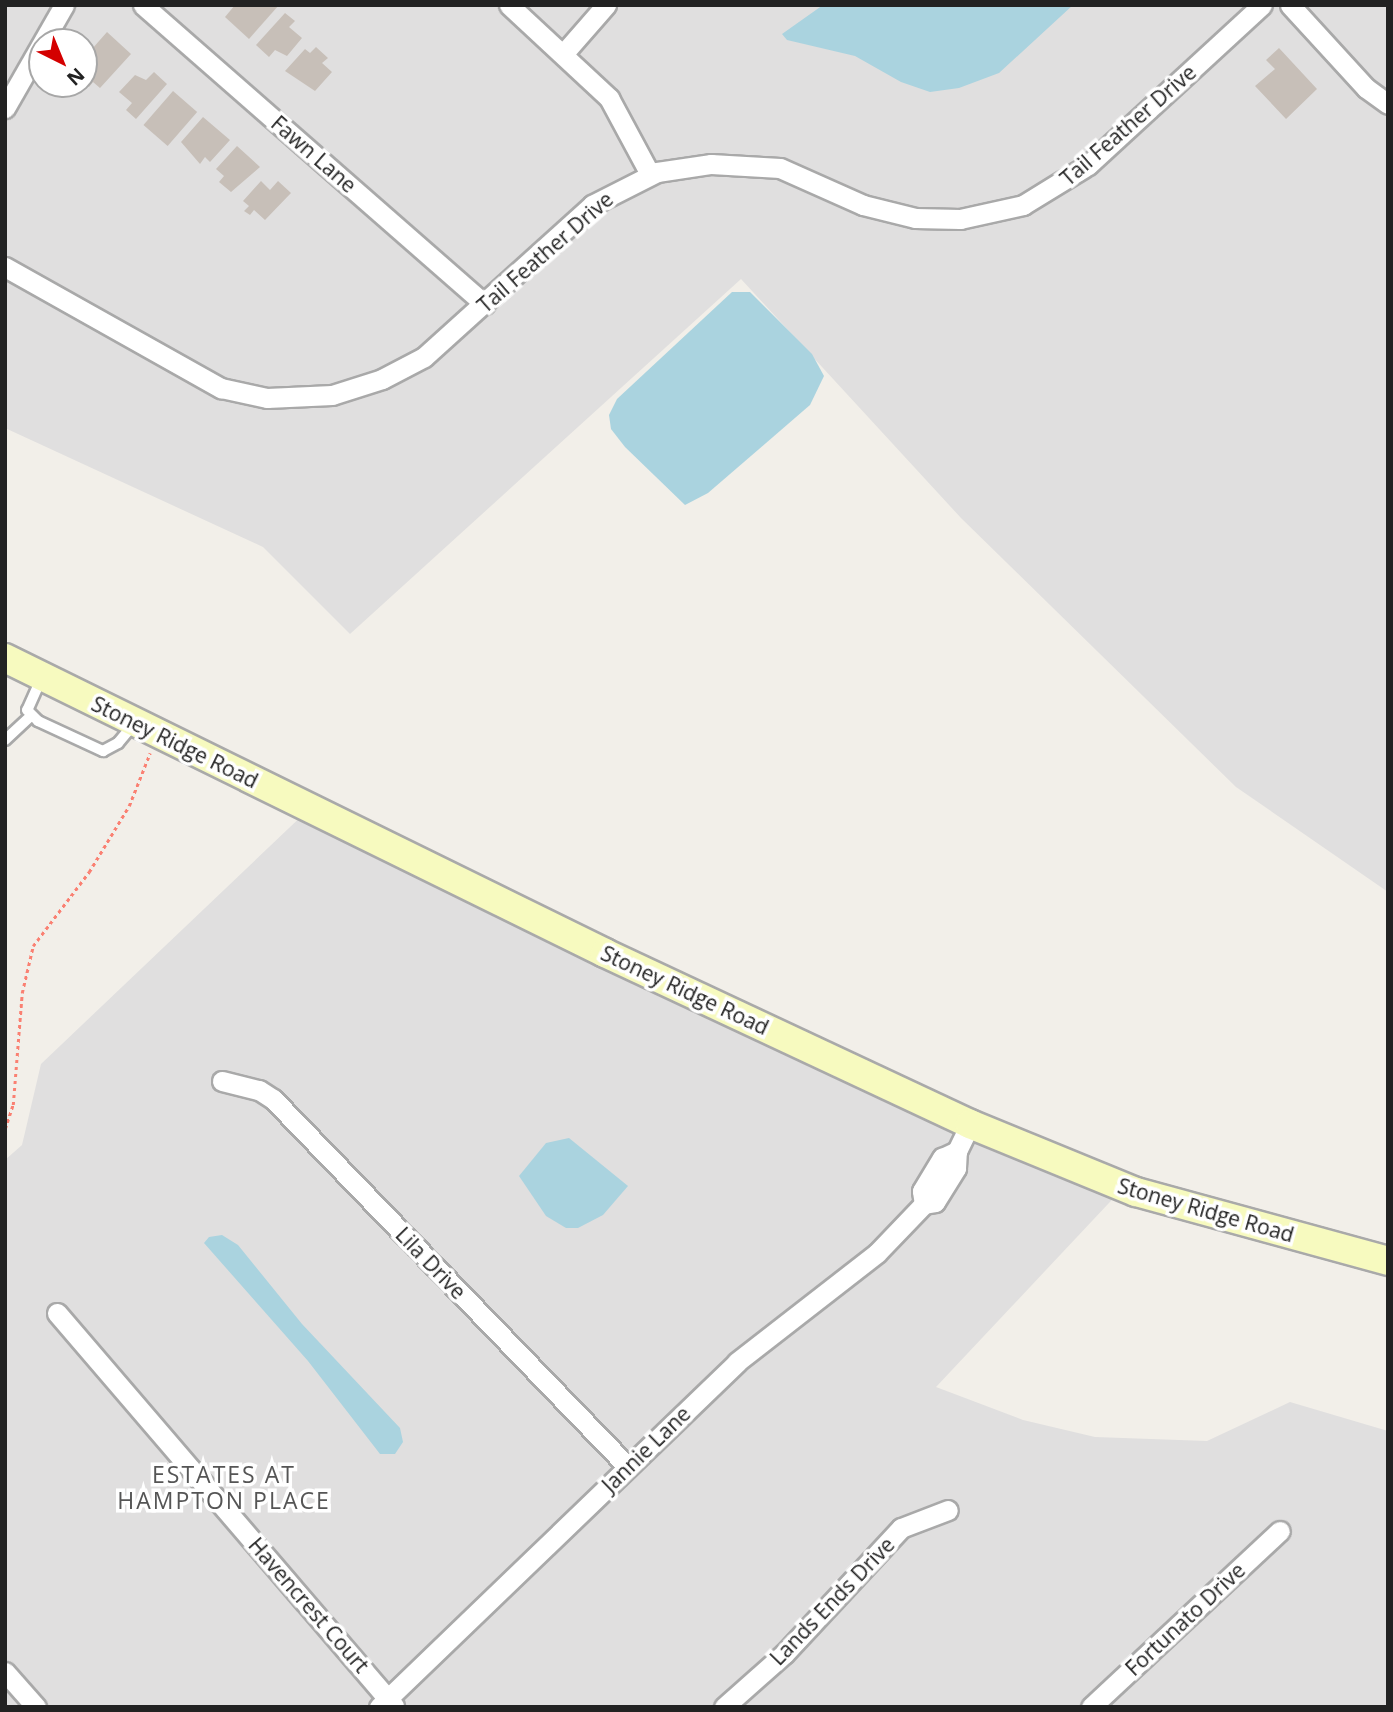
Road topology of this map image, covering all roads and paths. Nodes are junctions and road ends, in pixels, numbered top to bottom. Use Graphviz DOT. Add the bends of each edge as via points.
graph roads {
  1 [pos="64,5"];
  2 [pos="143,5"];
  3 [pos="509,5"];
  4 [pos="606,5"];
  5 [pos="1262,5"];
  6 [pos="1290,5"];
  7 [pos="564,53"];
  8 [pos="1388,104"];
  9 [pos="5,108"];
  10 [pos="650,174"];
  11 [pos="5,267"];
  12 [pos="484,304"];
  13 [pos="5,659"];
  14 [pos="42,677"];
  15 [pos="30,716"];
  16 [pos="145,728"];
  17 [pos="5,740"];
  18 [pos="222,1081"];
  19 [pos="970,1124"];
  20 [pos="5,1129"];
  21 [pos="1388,1261"];
  22 [pos="57,1313"];
  23 [pos="627,1466"];
  24 [pos="948,1510"];
  25 [pos="1280,1531"];
  26 [pos="5,1672"];
  27 [pos="388,1704"];
  28 [pos="36,1707"];
  29 [pos="724,1707"];
  30 [pos="1091,1707"];
  1 -- 9 [label="street"];
  2 -- 12 [label="street, Fawn Lane"];
  3 -- 7 [label="street"];
  4 -- 7 [label="street"];
  5 -- 10 [label="street, Tail Feather Drive" via="1088,165 1049,192 1009,209 960,219 915,218 875,210 797,173 762,165 690,165"];
  6 -- 8 [label="street" via="1366,88"];
  7 -- 10 [label="street" via="617,110"];
  10 -- 12 [label="street, Tail Feather Drive" via="592,205"];
  11 -- 12 [label="street, Tail Feather Drive" via="198,378 267,398 332,395 382,379 434,351"];
  13 -- 14 [label="street, Stoney Ridge Road"];
  14 -- 15 [label="lane" via="27,710"];
  14 -- 16 [label="street, Stoney Ridge Road"];
  15 -- 16 [label="lane" via="103,751"];
  15 -- 17 [label="lane"];
  16 -- 19 [label="street, Stoney Ridge Road" via="605,953"];
  16 -- 20 [label="path" via="146,767 129,806 89,872 33,946 22,992 13,1105"];
  18 -- 23 [label="street, Lila Drive" via="259,1090 273,1099"];
  19 -- 21 [label="street, Stoney Ridge Road" via="1136,1192"];
  19 -- 23 [label="street, Jannie Lane" via="957,1151 942,1158 922,1191 924,1203 891,1241 737,1362"];
  22 -- 27 [label="street, Havencrest Court"];
  23 -- 27 [label="street, Jannie Lane"];
  24 -- 29 [label="street, Lands Ends Drive" via="901,1528 784,1654"];
  25 -- 30 [label="street, Fortunato Drive"];
  26 -- 28 [label="street"];
}
